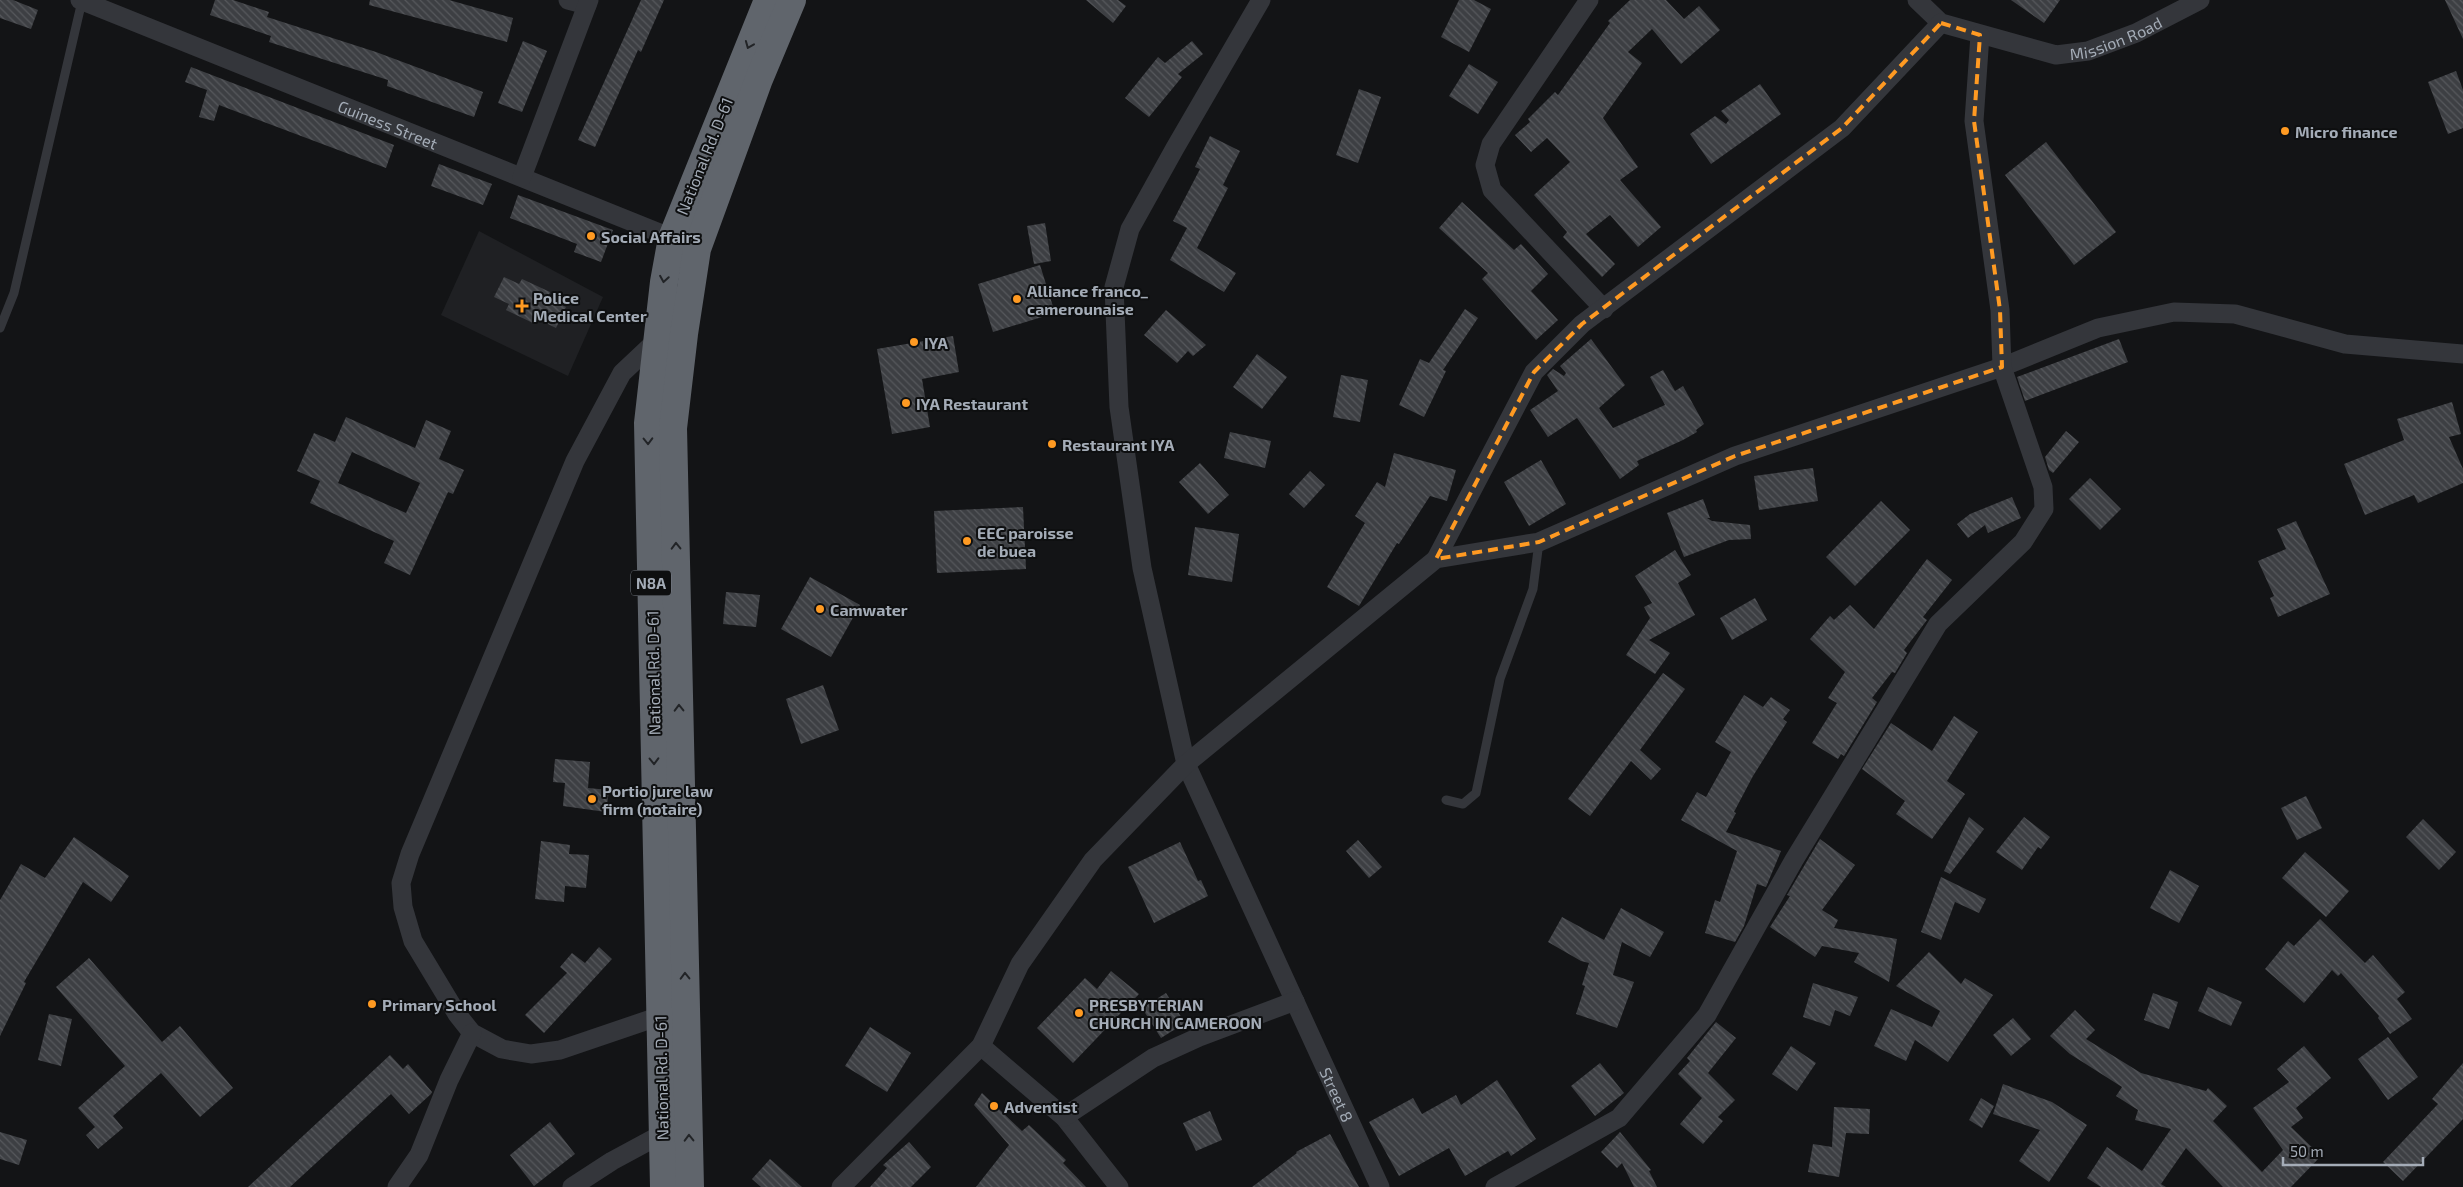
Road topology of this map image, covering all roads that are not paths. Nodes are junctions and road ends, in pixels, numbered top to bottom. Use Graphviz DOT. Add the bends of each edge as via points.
graph roads {
  1 [pos="81,0"];
  2 [pos="568,0"];
  3 [pos="768,0"];
  4 [pos="792,0"];
  5 [pos="1261,0"];
  6 [pos="1589,0"];
  7 [pos="1917,0"];
  8 [pos="2200,0"];
  9 [pos="588,2"];
  10 [pos="1941,23"];
  11 [pos="1980,35"];
  12 [pos="522,178"];
  13 [pos="672,238"];
  14 [pos="697,249"];
  15 [pos="1604,309"];
  16 [pos="0,328"];
  17 [pos="656,341"];
  18 [pos="2463,354"];
  19 [pos="2002,367"];
  20 [pos="1539,542"];
  21 [pos="1436,559"];
  22 [pos="1186,764"];
  23 [pos="1446,800"];
  24 [pos="1295,1001"];
  25 [pos="660,1016"];
  26 [pos="472,1033"];
  27 [pos="981,1046"];
  28 [pos="1064,1117"];
  29 [pos="662,1134"];
  30 [pos="397,1187"];
  31 [pos="572,1187"];
  32 [pos="664,1187"];
  33 [pos="690,1187"];
  34 [pos="840,1187"];
  35 [pos="1119,1187"];
  36 [pos="1380,1187"];
  37 [pos="1495,1187"];
  1 -- 12 [label="street, Guiness Street"];
  1 -- 16 [label="lane" via="14,293"];
  2 -- 9 [label="street"];
  3 -- 13 [label="highway, National Rd. D-61 / N8A, one-way"];
  4 -- 14 [label="highway, National Rd. D-61 / N8A"];
  5 -- 22 [label="street, Street 8" via="1130,229 1114,287 1119,407 1142,568"];
  6 -- 15 [label="street" via="1491,144 1485,165 1492,190"];
  7 -- 10 [label="street"];
  8 -- 11 [label="street, Mission Road" via="2136,33 2088,51 2056,55"];
  9 -- 12 [label="street"];
  10 -- 11 [label="street, Mission Road"];
  10 -- 15 [label="street" via="1842,128"];
  11 -- 19 [label="street" via="1974,121 2000,310"];
  12 -- 13 [label="street, Guiness Street"];
  13 -- 14 [label="street, Guiness Street"];
  13 -- 17 [label="highway, National Rd. D-61 / N8A, one-way"];
  33 -- 14 [label="highway, National Rd. D-61 / N8A, one-way" via="673,428"];
  15 -- 21 [label="street" via="1582,324 1534,372"];
  17 -- 25 [label="highway, National Rd. D-61 / N8A, one-way" via="648,423"];
  17 -- 26 [label="street" via="622,373 575,461 410,854 401,883 402,907 413,941"];
  18 -- 19 [label="street" via="2345,344 2235,314 2174,312 2098,328"];
  19 -- 20 [label="street" via="1735,456"];
  19 -- 37 [label="street" via="2043,488 2044,509 2039,518 2023,542 1938,624 1794,860 1707,1014 1619,1118"];
  20 -- 21 [label="street"];
  20 -- 23 [label="lane" via="1533,589 1500,680 1476,793 1463,804"];
  21 -- 22 [label="street"];
  22 -- 24 [label="street, Street 8"];
  22 -- 27 [label="street" via="1093,860 1020,964"];
  24 -- 28 [label="street" via="1153,1058"];
  24 -- 36 [label="street, Street 8"];
  25 -- 26 [label="street" via="560,1050 530,1054 502,1049"];
  25 -- 29 [label="highway, National Rd. D-61 / N8A"];
  26 -- 30 [label="street" via="419,1155"];
  27 -- 28 [label="street"];
  27 -- 34 [label="street"];
  28 -- 35 [label="street"];
  29 -- 31 [label="street"];
  29 -- 32 [label="highway, National Rd. D-61 / N8A"];
}
